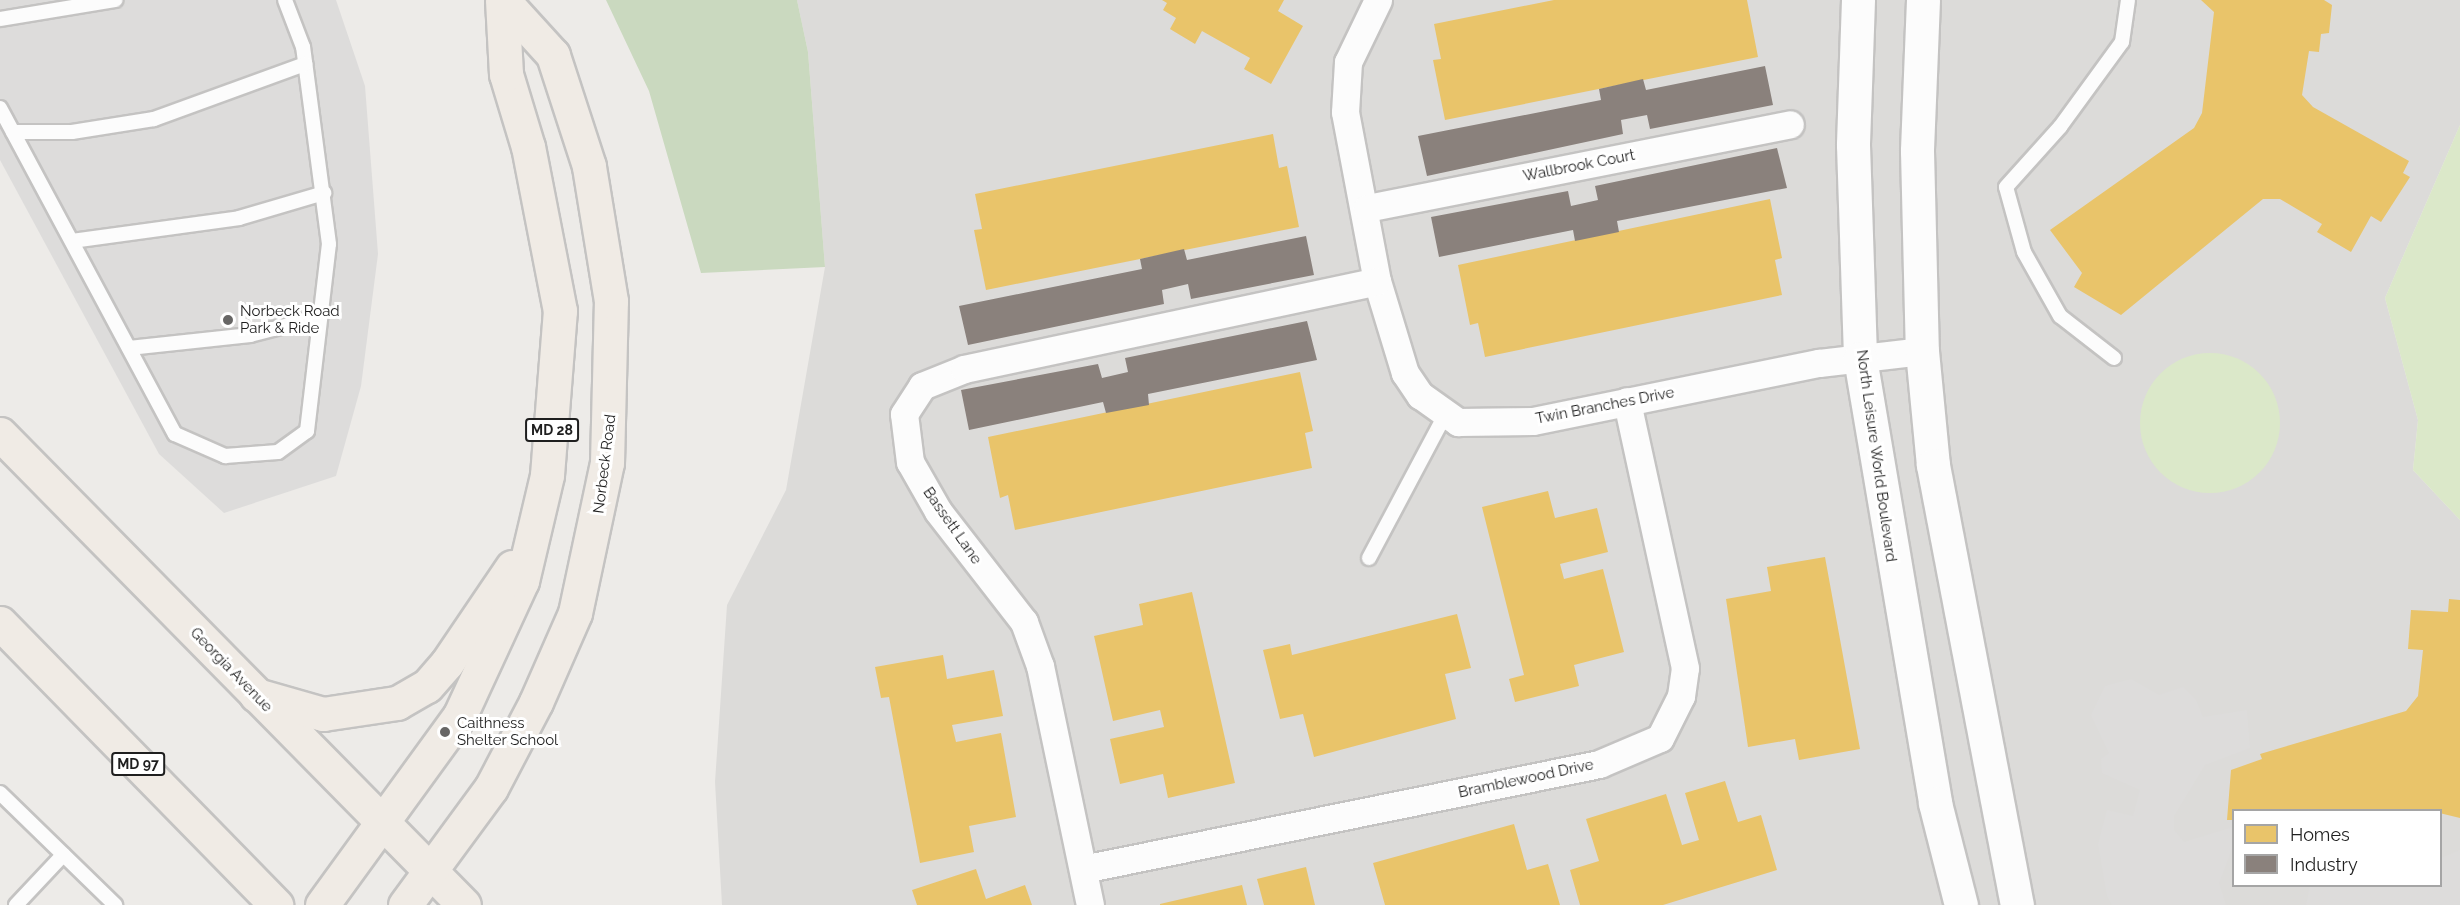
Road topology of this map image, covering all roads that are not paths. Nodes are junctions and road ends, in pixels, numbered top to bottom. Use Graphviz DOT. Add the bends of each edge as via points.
graph roads {
  1 [pos="115,0"];
  2 [pos="285,0"];
  3 [pos="502,0"];
  4 [pos="1378,0"];
  5 [pos="1858,0"];
  6 [pos="1923,0"];
  7 [pos="2128,0"];
  8 [pos="0,19"];
  9 [pos="305,64"];
  10 [pos="0,108"];
  11 [pos="1790,124"];
  12 [pos="13,132"];
  13 [pos="324,192"];
  14 [pos="1367,208"];
  15 [pos="72,241"];
  16 [pos="1377,281"];
  17 [pos="320,317"];
  18 [pos="129,348"];
  19 [pos="1922,351"];
  20 [pos="1860,358"];
  21 [pos="2114,358"];
  22 [pos="1628,400"];
  23 [pos="1446,413"];
  24 [pos="0,434"];
  25 [pos="0,448"];
  26 [pos="39,473"];
  27 [pos="533,535"];
  28 [pos="1370,558"];
  29 [pos="0,623"];
  30 [pos="256,695"];
  31 [pos="0,793"];
  32 [pos="382,825"];
  33 [pos="63,855"];
  34 [pos="1083,870"];
  35 [pos="432,871"];
  36 [pos="16,905"];
  37 [pos="115,905"];
  38 [pos="276,905"];
  39 [pos="322,905"];
  40 [pos="405,905"];
  41 [pos="464,905"];
  42 [pos="1090,905"];
  43 [pos="1961,905"];
  44 [pos="2017,905"];
  1 -- 8 [label="lane"];
  2 -- 9 [label="lane"];
  3 -- 27 [label="main road, Norbeck Road / MD 28" via="506,74 528,147 560,311 548,475"];
  3 -- 35 [label="main road, Norbeck Road / MD 28" via="553,55 589,166 611,301 607,463 575,613 491,788"];
  4 -- 14 [label="street, Twin Branches Drive" via="1347,72 1345,112"];
  5 -- 20 [label="street, North Leisure World Boulevard" via="1852,145"];
  6 -- 19 [label="street" via="1917,151"];
  7 -- 21 [label="lane" via="2117,49 2060,127 2006,187 2024,252 2060,316"];
  9 -- 12 [label="lane" via="154,120 72,132"];
  9 -- 13 [label="lane"];
  10 -- 12 [label="lane"];
  11 -- 14 [label="street, Wallbrook Court"];
  12 -- 15 [label="lane"];
  13 -- 15 [label="lane" via="239,218"];
  13 -- 17 [label="lane" via="329,244"];
  14 -- 16 [label="street, Twin Branches Drive"];
  15 -- 18 [label="lane"];
  16 -- 23 [label="street, Twin Branches Drive" via="1405,373 1420,395"];
  16 -- 34 [label="street, Bassett Lane" via="964,369 922,386 904,414 910,462 938,511 1024,622 1040,666"];
  17 -- 18 [label="lane" via="250,334"];
  17 -- 18 [label="lane" via="307,431 278,452 225,456 175,434"];
  19 -- 20 [label="street, Twin Branches Drive"];
  19 -- 44 [label="street" via="1933,465"];
  20 -- 22 [label="street, Twin Branches Drive"];
  20 -- 43 [label="street, North Leisure World Boulevard" via="1935,803"];
  22 -- 23 [label="street, Twin Branches Drive" via="1533,421 1458,422"];
  22 -- 34 [label="street, Bramblewood Drive" via="1685,669 1681,696 1659,738 1599,764"];
  23 -- 28 [label="lane"];
  24 -- 26 [label="main road, Georgia Avenue"];
  25 -- 26 [label="main road"];
  26 -- 30 [label="main road, Georgia Avenue"];
  27 -- 30 [label="main road" via="447,663 427,686 397,703 323,714"];
  27 -- 32 [label="main road, Norbeck Road / MD 28" via="522,581 460,715"];
  29 -- 38 [label="main road, MD 97"];
  30 -- 32 [label="main road, Georgia Avenue"];
  31 -- 33 [label="lane"];
  32 -- 35 [label="main road, Georgia Avenue"];
  32 -- 39 [label="main road, Norbeck Road / MD 28"];
  33 -- 36 [label="lane"];
  33 -- 37 [label="lane"];
  34 -- 42 [label="street, Bassett Lane"];
  35 -- 40 [label="main road, Norbeck Road / MD 28"];
  35 -- 41 [label="main road, Georgia Avenue"];
}
